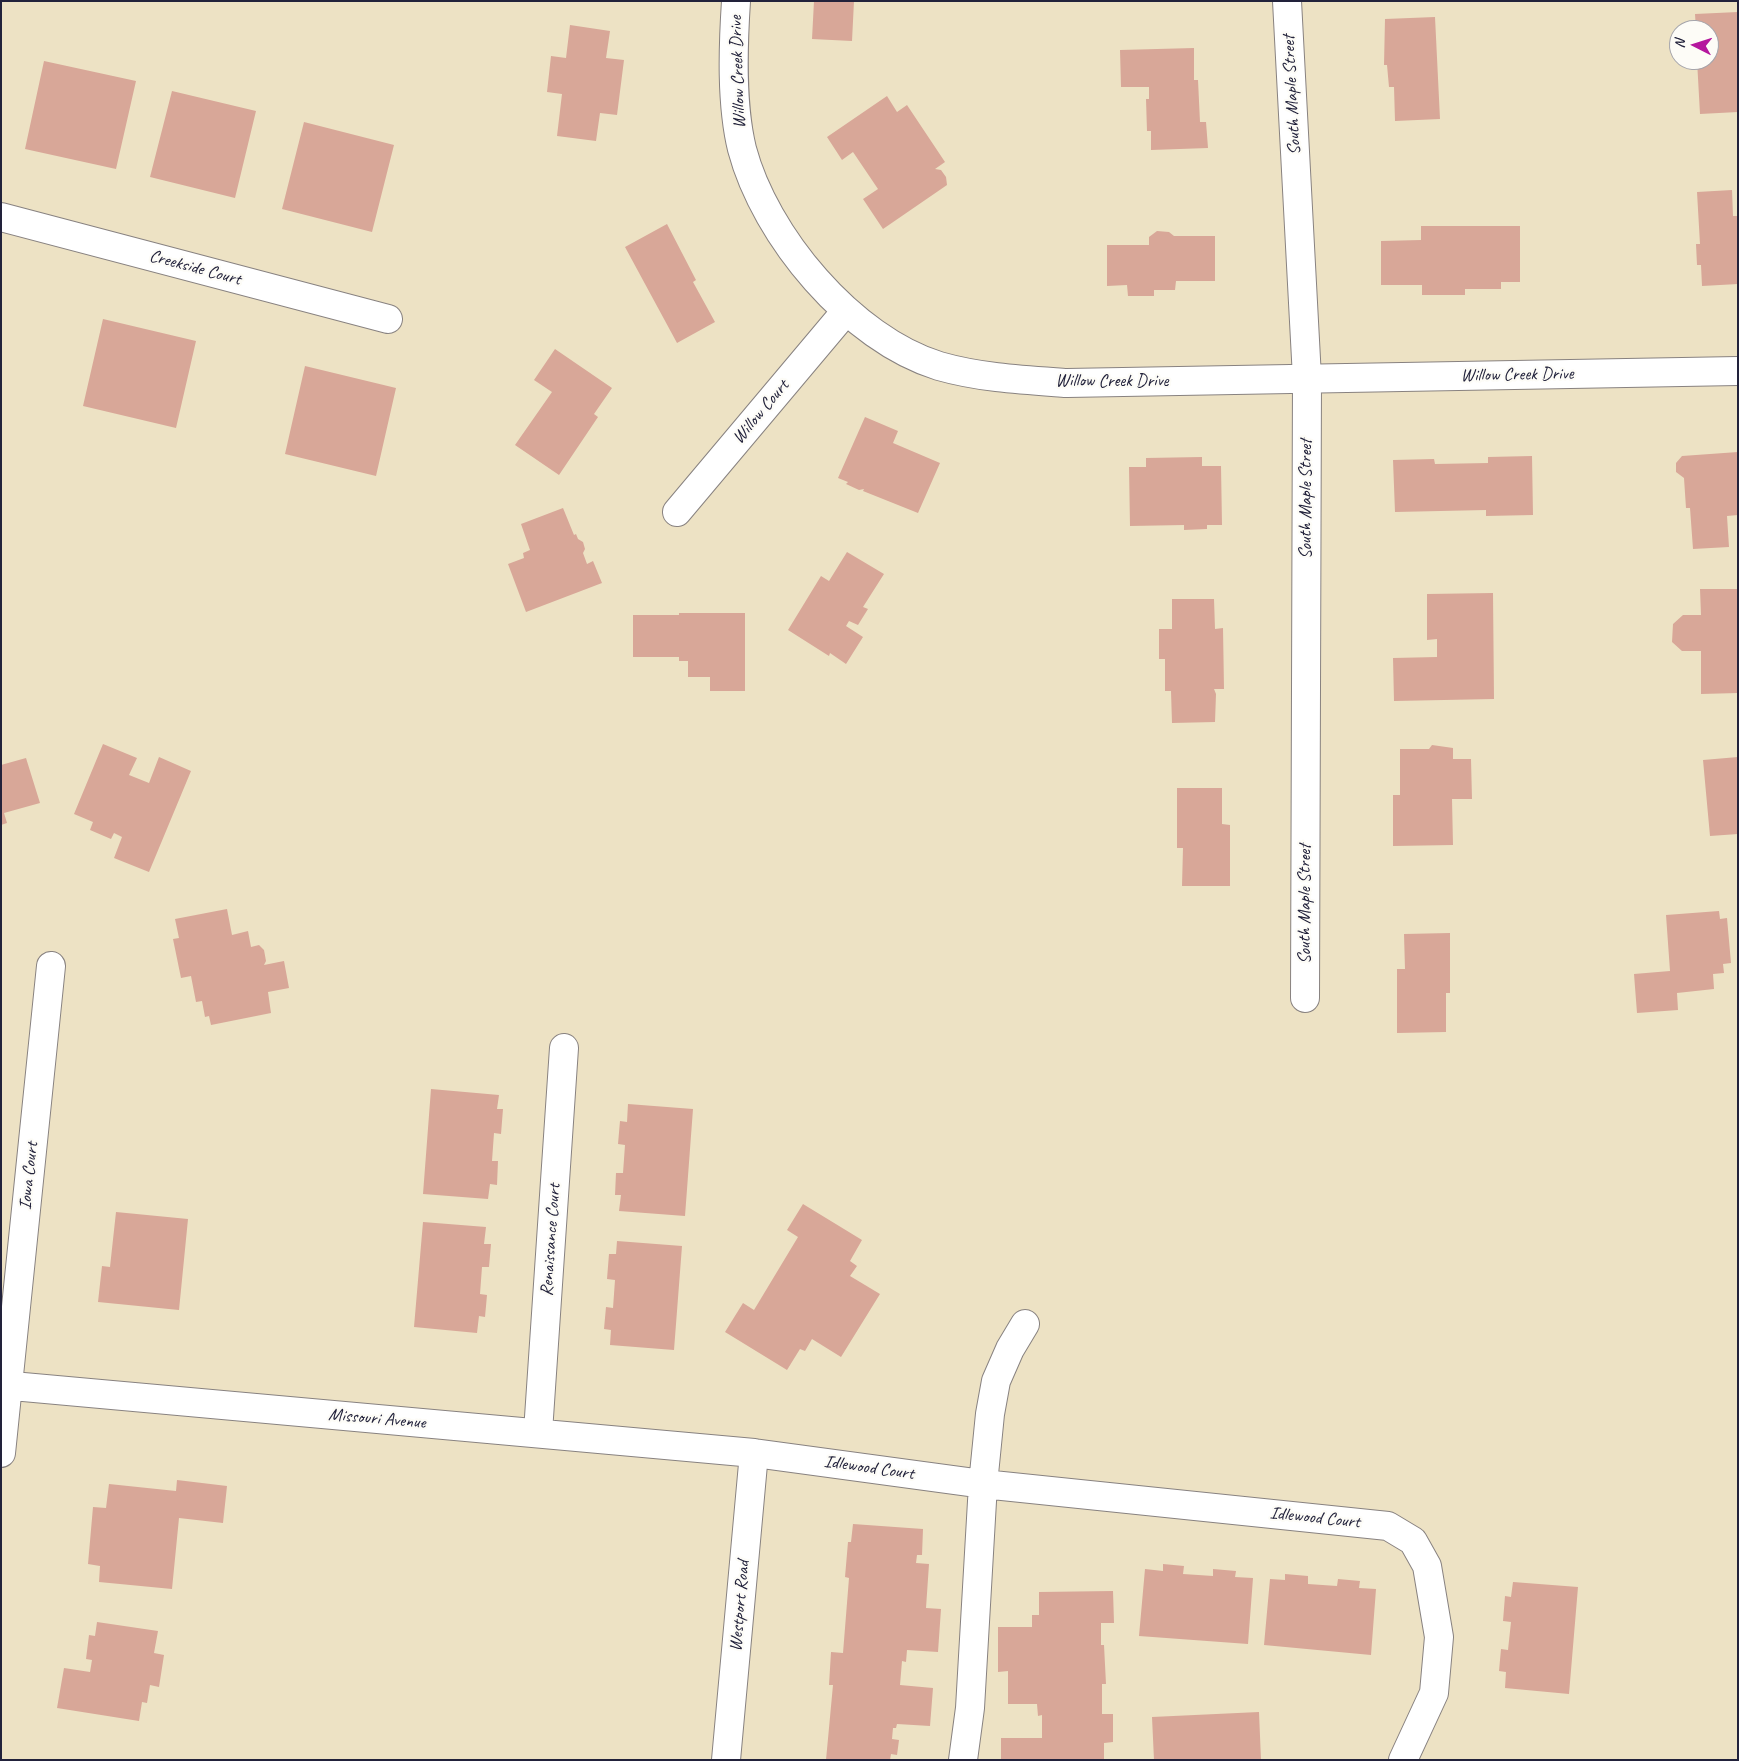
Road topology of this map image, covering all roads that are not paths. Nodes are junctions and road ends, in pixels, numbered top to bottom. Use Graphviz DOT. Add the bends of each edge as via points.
graph roads {
  1 [pos="736,1"];
  2 [pos="1287,1"];
  3 [pos="1,217"];
  4 [pos="846,311"];
  5 [pos="388,319"];
  6 [pos="1738,371"];
  7 [pos="1307,378"];
  8 [pos="676,512"];
  9 [pos="51,966"];
  10 [pos="1305,998"];
  11 [pos="564,1048"];
  12 [pos="1025,1324"];
  13 [pos="5,1385"];
  14 [pos="538,1432"];
  15 [pos="1,1452"];
  16 [pos="754,1453"];
  17 [pos="984,1484"];
  18 [pos="726,1760"];
  19 [pos="963,1760"];
  20 [pos="1403,1760"];
  1 -- 4 [label="street, Willow Creek Drive" via="736,105 742,148 755,188 801,262"];
  2 -- 7 [label="street, South Maple Street"];
  3 -- 5 [label="street, Creekside Court"];
  4 -- 7 [label="street, Willow Creek Drive" via="899,347 937,365 978,376 1067,382"];
  4 -- 8 [label="street, Willow Court"];
  6 -- 7 [label="street, Willow Creek Drive"];
  7 -- 10 [label="street, South Maple Street"];
  9 -- 13 [label="street, Iowa Court"];
  11 -- 14 [label="street, Renaissance Court"];
  12 -- 17 [label="street" via="996,1381"];
  13 -- 14 [label="street, Missouri Avenue"];
  13 -- 15 [label="street, Iowa Court"];
  14 -- 16 [label="street, Missouri Avenue"];
  16 -- 17 [label="street, Idlewood Court"];
  16 -- 18 [label="street, Westport Road"];
  17 -- 19 [label="street" via="970,1708"];
  17 -- 20 [label="street, Idlewood Court" via="1388,1526 1412,1540 1427,1566 1439,1637 1434,1692"];
}
